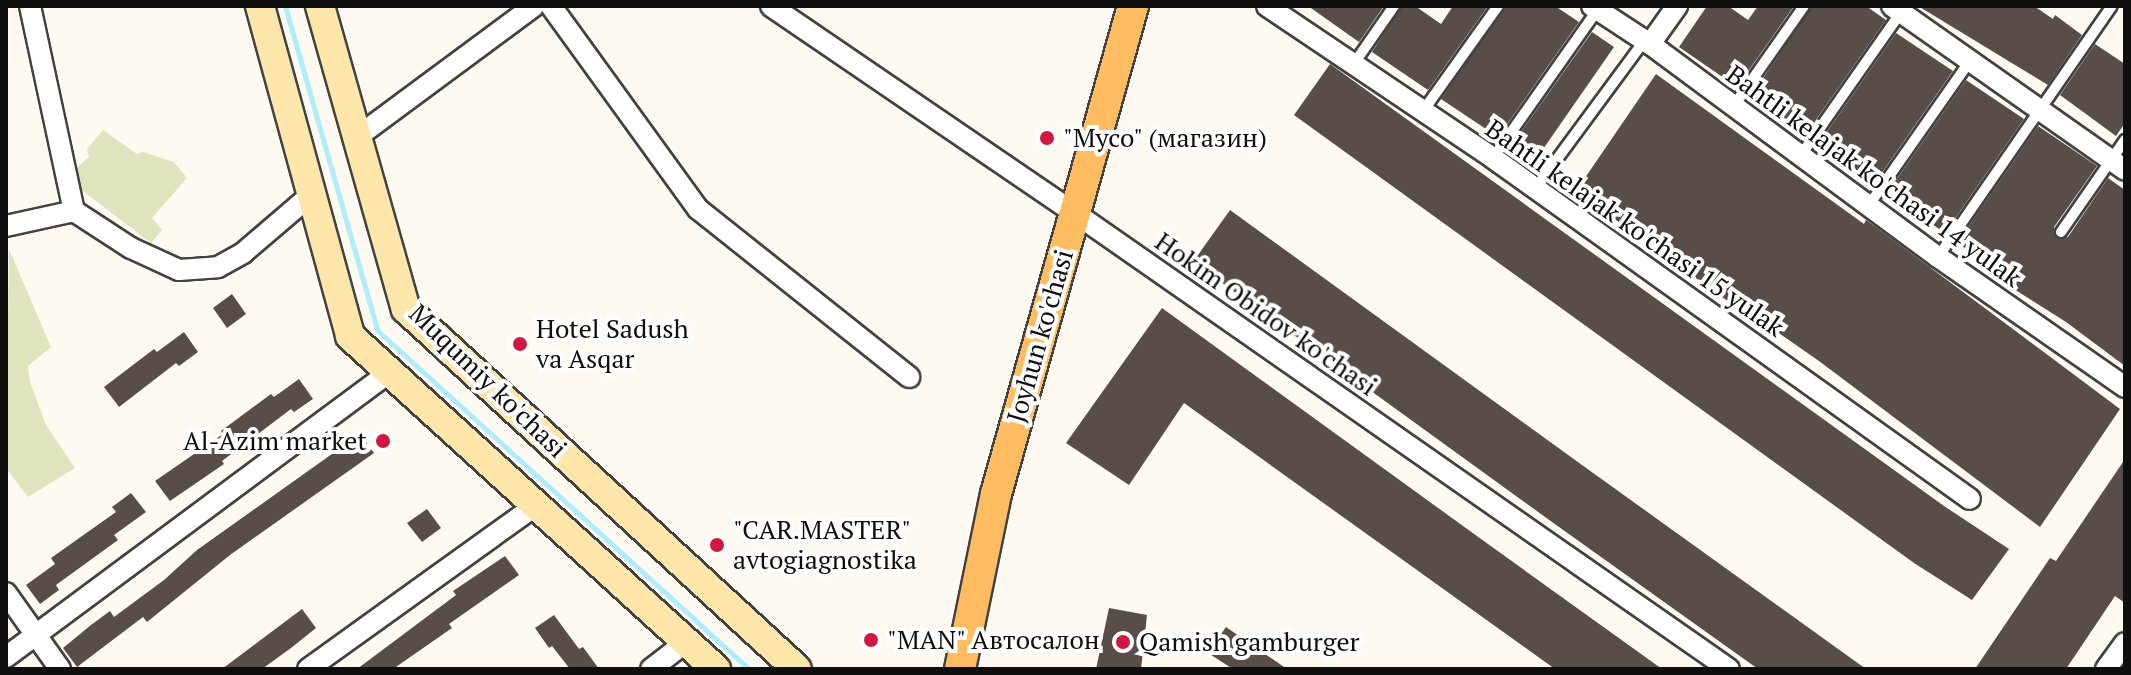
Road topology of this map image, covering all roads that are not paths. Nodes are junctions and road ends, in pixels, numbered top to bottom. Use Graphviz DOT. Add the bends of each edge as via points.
graph roads {
  1 [pos="30,6"];
  2 [pos="260,6"];
  3 [pos="320,6"];
  4 [pos="534,6"];
  5 [pos="551,6"];
  6 [pos="771,6"];
  7 [pos="1133,6"];
  8 [pos="1267,6"];
  9 [pos="1394,6"];
  10 [pos="1498,6"];
  11 [pos="1677,6"];
  12 [pos="1804,6"];
  13 [pos="2112,6"];
  14 [pos="1596,7"];
  15 [pos="1900,8"];
  16 [pos="1647,42"];
  17 [pos="1970,61"];
  18 [pos="1353,65"];
  19 [pos="1733,107"];
  20 [pos="2040,110"];
  21 [pos="1423,111"];
  22 [pos="357,137"];
  23 [pos="2125,140"];
  24 [pos="1801,155"];
  25 [pos="1493,158"];
  26 [pos="2118,165"];
  27 [pos="1535,189"];
  28 [pos="312,194"];
  29 [pos="1869,205"];
  30 [pos="74,211"];
  31 [pos="1075,213"];
  32 [pos="6,226"];
  33 [pos="2061,232"];
  34 [pos="1938,257"];
  35 [pos="390,372"];
  36 [pos="909,377"];
  37 [pos="2125,387"];
  38 [pos="1970,499"];
  39 [pos="536,505"];
  40 [pos="6,593"];
  41 [pos="35,636"];
  42 [pos="686,642"];
  43 [pos="2125,643"];
  44 [pos="6,657"];
  45 [pos="60,669"];
  46 [pos="308,669"];
  47 [pos="651,669"];
  48 [pos="716,669"];
  49 [pos="797,669"];
  50 [pos="960,669"];
  51 [pos="1729,669"];
  52 [pos="2106,669"];
  1 -- 30 [label="street"];
  2 -- 28 [label="main road"];
  3 -- 22 [label="main road, Muqumiy ko'chasi"];
  4 -- 22 [label="street"];
  5 -- 36 [label="street" via="698,209"];
  6 -- 31 [label="street, Hokim Obidov ko'chasi"];
  7 -- 31 [label="main road, Joyhun ko'chasi"];
  8 -- 18 [label="street, Bahtli kelajak ko'chasi 15 yulak"];
  9 -- 18 [label="lane"];
  10 -- 21 [label="lane"];
  11 -- 16 [label="street"];
  12 -- 19 [label="lane"];
  13 -- 20 [label="lane"];
  14 -- 16 [label="street, Bahtli kelajak ko'chasi 14 yulak"];
  14 -- 25 [label="lane"];
  15 -- 17 [label="street"];
  15 -- 24 [label="lane"];
  16 -- 19 [label="street, Bahtli kelajak ko'chasi 14 yulak"];
  16 -- 27 [label="lane"];
  17 -- 20 [label="street"];
  17 -- 29 [label="lane"];
  18 -- 21 [label="street, Bahtli kelajak ko'chasi 15 yulak"];
  19 -- 24 [label="street, Bahtli kelajak ko'chasi 14 yulak"];
  20 -- 26 [label="street"];
  20 -- 34 [label="lane"];
  21 -- 25 [label="street, Bahtli kelajak ko'chasi 15 yulak"];
  22 -- 49 [label="main road, Muqumiy ko'chasi" via="406,309"];
  23 -- 26 [label="lane"];
  24 -- 29 [label="street, Bahtli kelajak ko'chasi 14 yulak"];
  25 -- 27 [label="street, Bahtli kelajak ko'chasi 15 yulak"];
  26 -- 33 [label="lane"];
  27 -- 38 [label="street, Bahtli kelajak ko'chasi 15 yulak"];
  28 -- 30 [label="street" via="243,253 218,267 179,270 131,248"];
  28 -- 35 [label="main road" via="350,336"];
  29 -- 34 [label="street, Bahtli kelajak ko'chasi 14 yulak"];
  30 -- 32 [label="street"];
  31 -- 50 [label="main road, Joyhun ko'chasi" via="996,494"];
  31 -- 51 [label="street, Hokim Obidov ko'chasi"];
  34 -- 37 [label="street, Bahtli kelajak ko'chasi 14 yulak"];
  35 -- 39 [label="main road"];
  35 -- 41 [label="street"];
  39 -- 42 [label="main road"];
  39 -- 46 [label="street"];
  40 -- 41 [label="street"];
  41 -- 44 [label="street"];
  41 -- 45 [label="street"];
  42 -- 47 [label="street"];
  42 -- 48 [label="main road"];
  43 -- 52 [label="street"];
}
